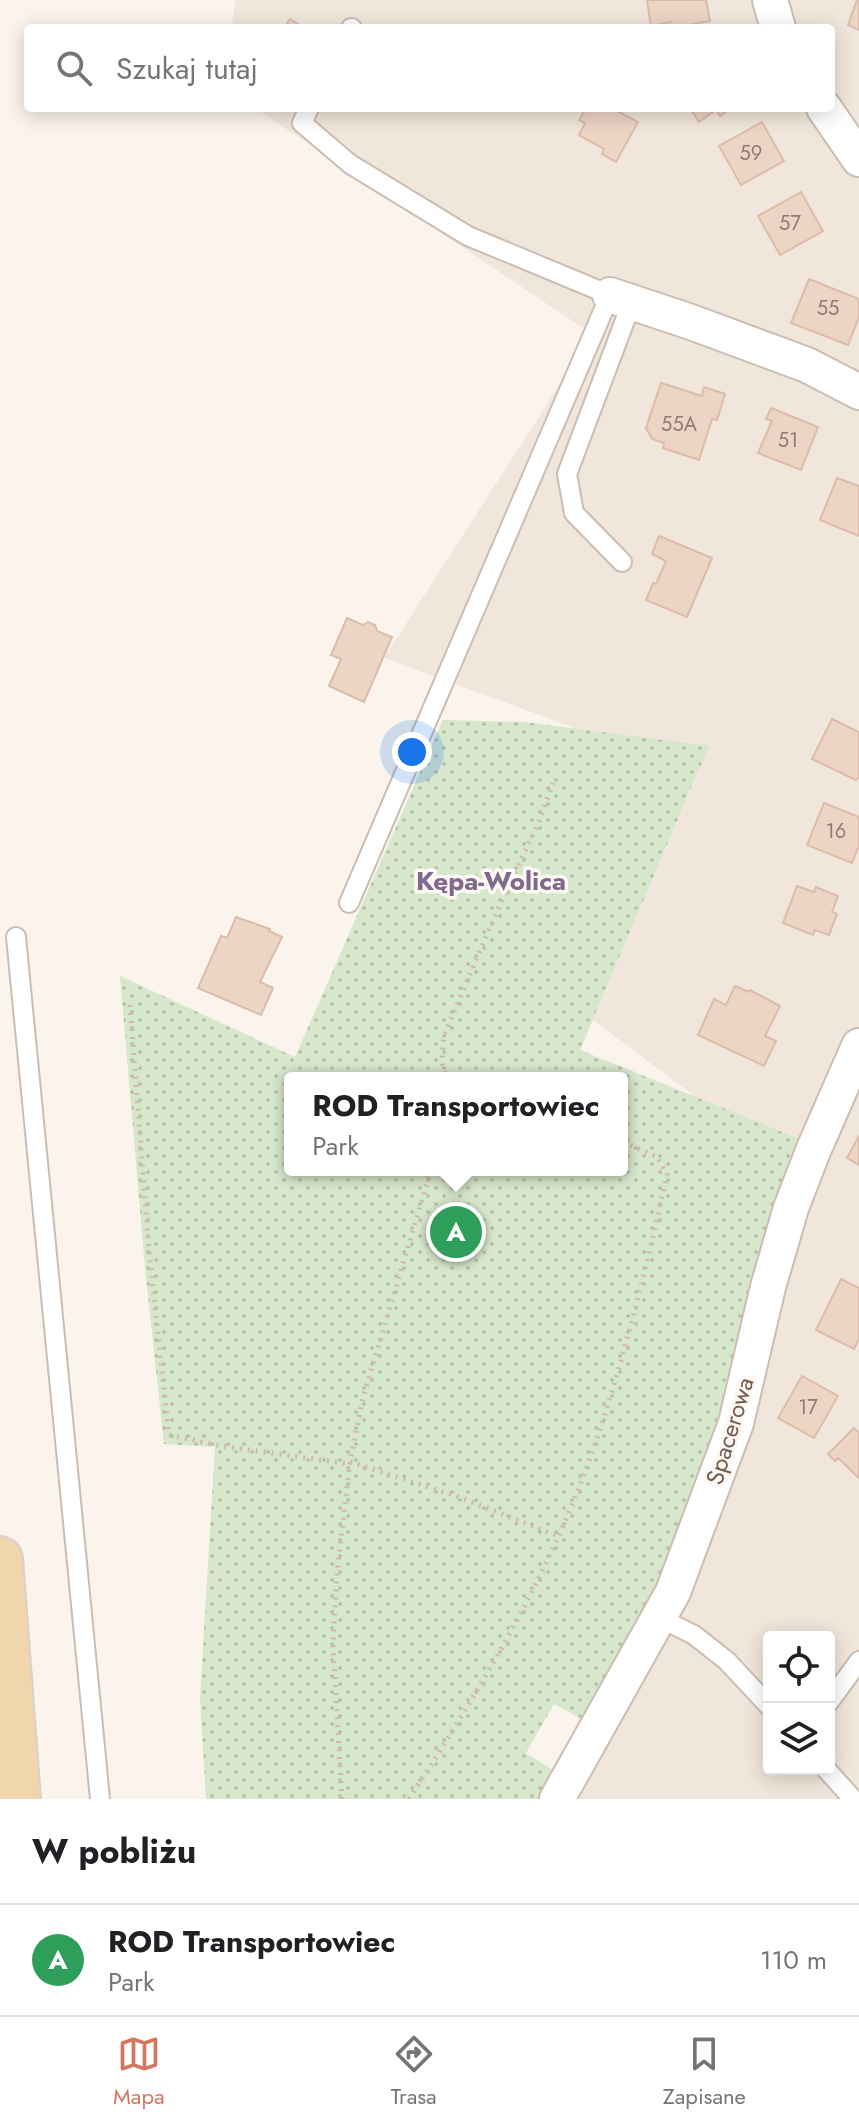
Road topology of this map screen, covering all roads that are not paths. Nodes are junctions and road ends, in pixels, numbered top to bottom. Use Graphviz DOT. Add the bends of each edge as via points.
graph roads {
  1 [pos="770,0"];
  2 [pos="784,0"];
  3 [pos="777,24"];
  4 [pos="786,24"];
  5 [pos="307,112"];
  6 [pos="827,112"];
  7 [pos="859,159"];
  8 [pos="621,299"];
  9 [pos="859,392"];
  10 [pos="622,562"];
  11 [pos="349,903"];
  12 [pos="16,937"];
  13 [pos="859,1046"];
  14 [pos="0,1559"];
  15 [pos="660,1618"];
  16 [pos="859,1661"];
  17 [pos="835,1694"];
  18 [pos="766,1703"];
  19 [pos="831,1775"];
  20 [pos="16,1792"];
  21 [pos="100,1799"];
  22 [pos="557,1799"];
  23 [pos="853,1799"];
  1 -- 3 [label="street"];
  2 -- 4 [label="street"];
  5 -- 8 [label="lane" via="302,123 350,164 468,236"];
  6 -- 7 [label="street"];
  8 -- 9 [label="street" via="807,365"];
  8 -- 10 [label="lane" via="567,474 574,513"];
  8 -- 11 [label="lane"];
  12 -- 21 [label="lane"];
  13 -- 15 [label="street, Spacerowa" via="802,1177 768,1287 736,1423"];
  14 -- 20 [label="main road"];
  15 -- 18 [label="lane" via="694,1635 727,1661"];
  15 -- 22 [label="street, Spacerowa"];
  16 -- 17 [label="lane"];
  19 -- 23 [label="lane"];
}
